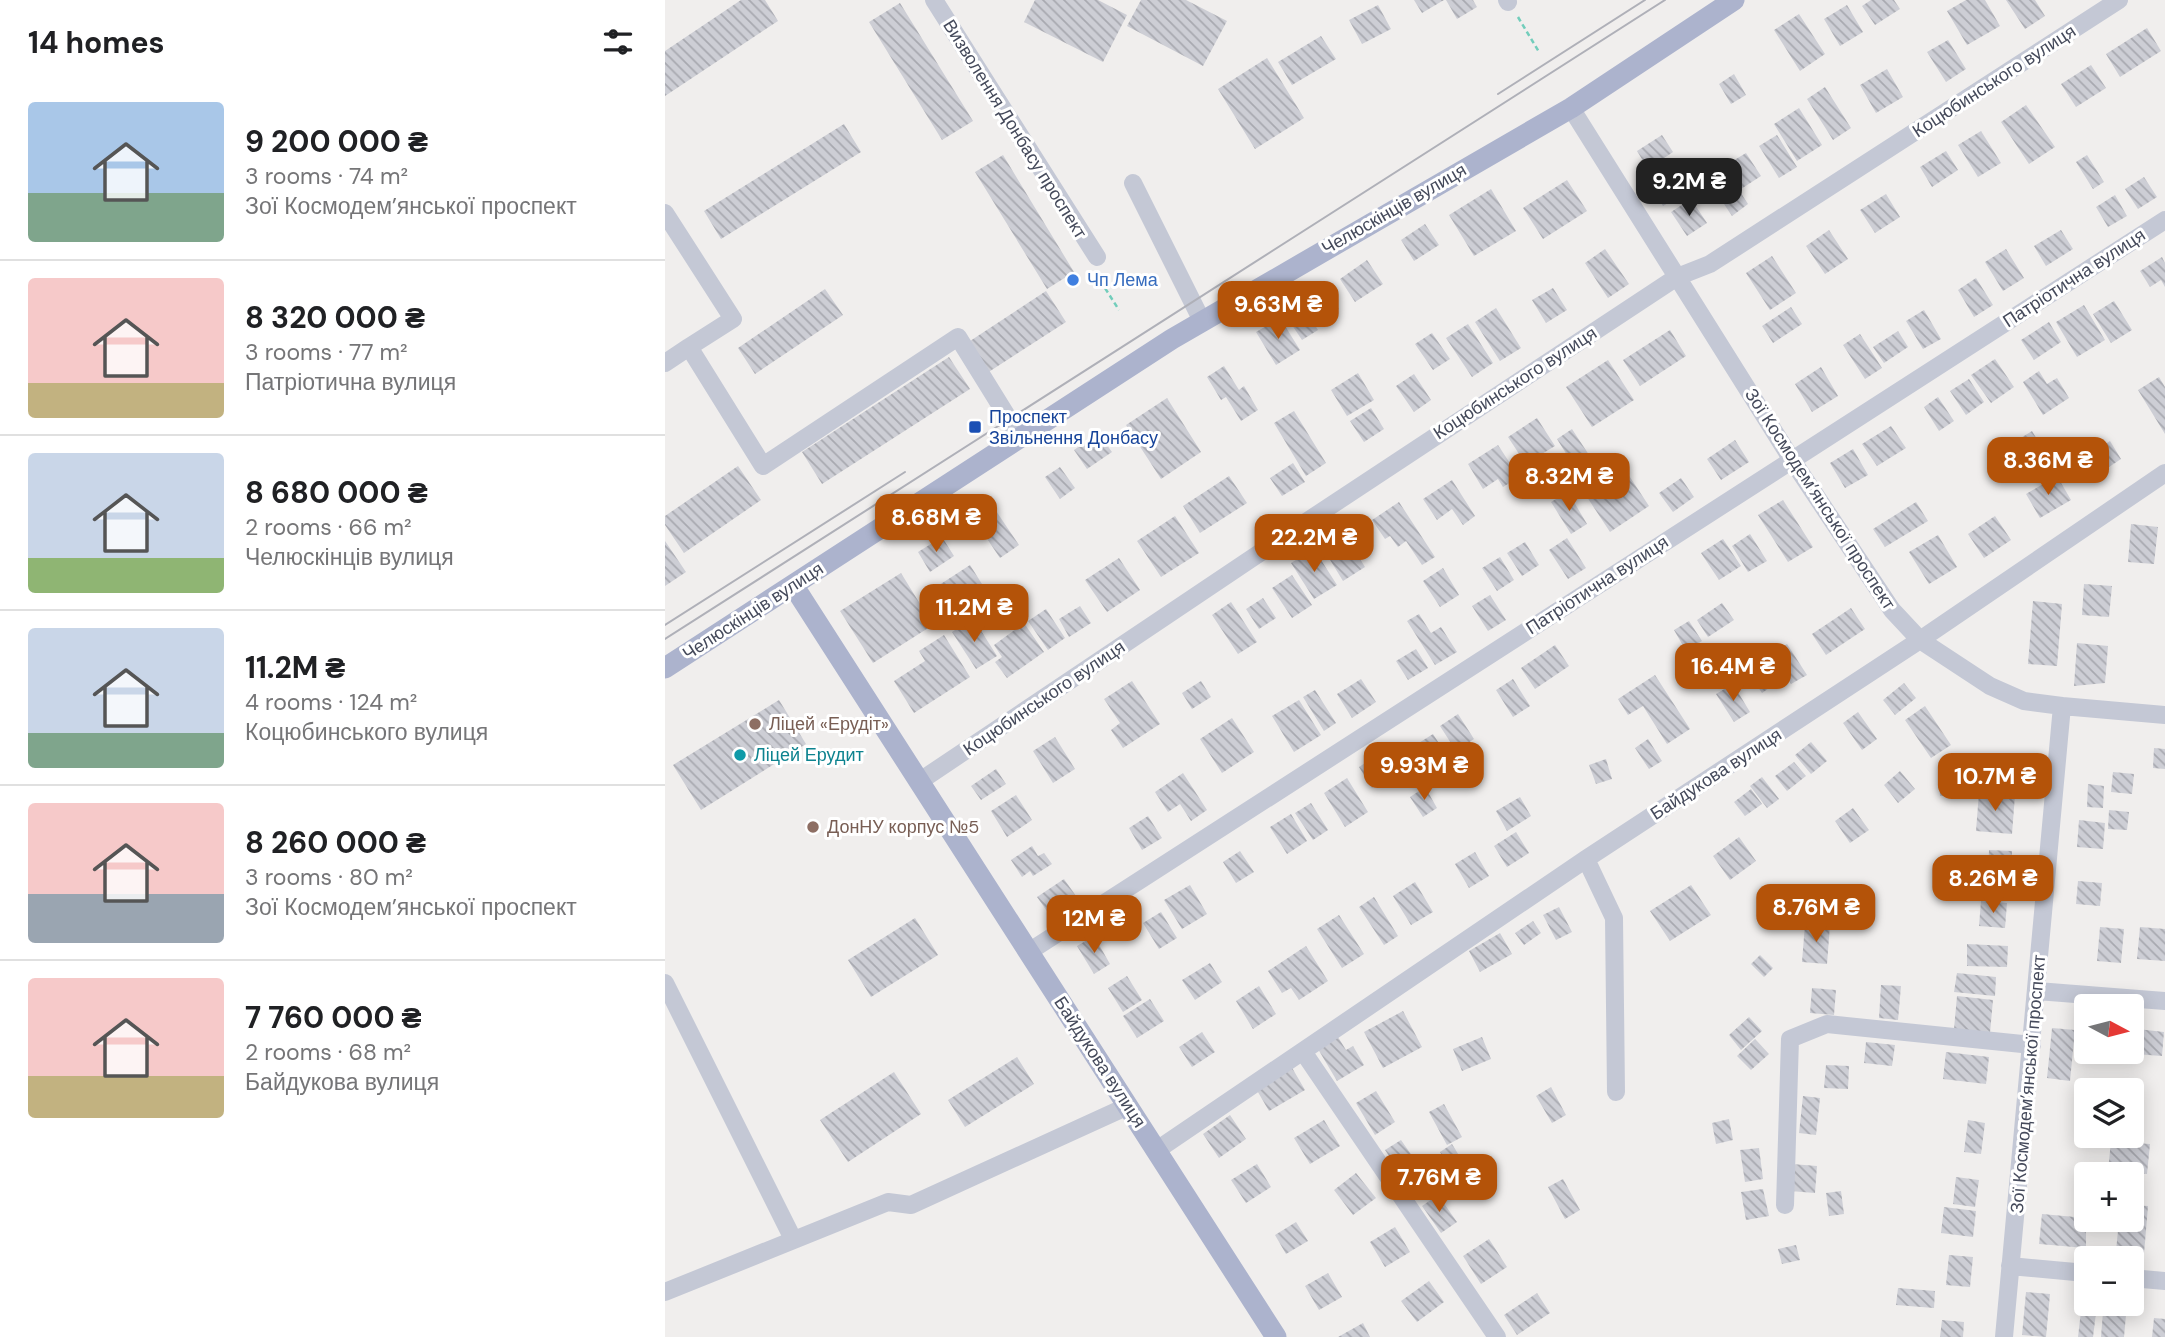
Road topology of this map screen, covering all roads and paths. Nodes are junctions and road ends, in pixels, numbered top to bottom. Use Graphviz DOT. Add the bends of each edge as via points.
graph roads {
  1 [pos="934,0"];
  2 [pos="1734,0"];
  3 [pos="2119,0"];
  4 [pos="1508,1"];
  5 [pos="1539,52"];
  6 [pos="1571,108"];
  7 [pos="1133,183"];
  8 [pos="665,213"];
  9 [pos="2165,220"];
  10 [pos="1097,257"];
  11 [pos="1677,277"];
  12 [pos="1202,321"];
  13 [pos="689,347"];
  14 [pos="665,363"];
  15 [pos="1020,438"];
  16 [pos="1791,460"];
  17 [pos="2165,473"];
  18 [pos="793,585"];
  19 [pos="1920,640"];
  20 [pos="665,668"];
  21 [pos="2062,706"];
  22 [pos="2165,715"];
  23 [pos="920,781"];
  24 [pos="1586,859"];
  25 [pos="1030,951"];
  26 [pos="665,983"];
  27 [pos="2037,991"];
  28 [pos="2165,1001"];
  29 [pos="2032,1045"];
  30 [pos="1304,1053"];
  31 [pos="1616,1092"];
  32 [pos="1128,1106"];
  33 [pos="1157,1150"];
  34 [pos="1785,1205"];
  35 [pos="793,1239"];
  36 [pos="2010,1266"];
  37 [pos="2074,1272"];
  38 [pos="2144,1279"];
  39 [pos="2165,1281"];
  40 [pos="665,1292"];
  41 [pos="1276,1337"];
  42 [pos="1497,1337"];
  43 [pos="2004,1337"];
  1 -- 10 [label="street, Визволення Донбасу проспект"];
  2 -- 6 [label="main road, Челюскінців вулиця"];
  3 -- 11 [label="street, Коцюбинського вулиця" via="1710,264"];
  4 -- 5 [label="path"];
  6 -- 11 [label="street, Зої Космодем’янської проспект"];
  6 -- 12 [label="main road, Челюскінців вулиця"];
  7 -- 12 [label="street"];
  8 -- 13 [label="street" via="733,319"];
  9 -- 16 [label="street, Патріотична вулиця"];
  11 -- 16 [label="street, Зої Космодем’янської проспект"];
  11 -- 23 [label="street, Коцюбинського вулиця"];
  12 -- 15 [label="main road, Челюскінців вулиця"];
  13 -- 14 [label="street"];
  13 -- 15 [label="street" via="763,466 958,337"];
  15 -- 18 [label="main road, Челюскінців вулиця"];
  16 -- 19 [label="street, Зої Космодем’янської проспект" via="1892,610"];
  16 -- 25 [label="street, Патріотична вулиця"];
  17 -- 19 [label="street, Байдукова вулиця"];
  18 -- 20 [label="main road, Челюскінців вулиця"];
  18 -- 23 [label="main road, Байдукова вулиця"];
  19 -- 21 [label="street, Зої Космодем’янської проспект" via="1990,686 2024,701"];
  19 -- 24 [label="street, Байдукова вулиця"];
  21 -- 22 [label="street"];
  21 -- 27 [label="street, Зої Космодем’янської проспект"];
  23 -- 25 [label="main road, Байдукова вулиця"];
  24 -- 30 [label="street, Байдукова вулиця"];
  24 -- 31 [label="street" via="1614,918"];
  25 -- 32 [label="main road, Байдукова вулиця"];
  26 -- 35 [label="street"];
  27 -- 28 [label="street"];
  27 -- 29 [label="street, Зої Космодем’янської проспект"];
  29 -- 34 [label="street" via="1827,1024 1790,1039"];
  29 -- 36 [label="street, Зої Космодем’янської проспект"];
  30 -- 33 [label="street, Байдукова вулиця"];
  30 -- 42 [label="street"];
  32 -- 33 [label="main road, Байдукова вулиця"];
  32 -- 35 [label="street" via="911,1205 888,1202"];
  33 -- 41 [label="main road, Байдукова вулиця"];
  35 -- 40 [label="street"];
  36 -- 37 [label="street"];
  36 -- 43 [label="street, Зої Космодем’янської проспект"];
  38 -- 39 [label="street"];
}
